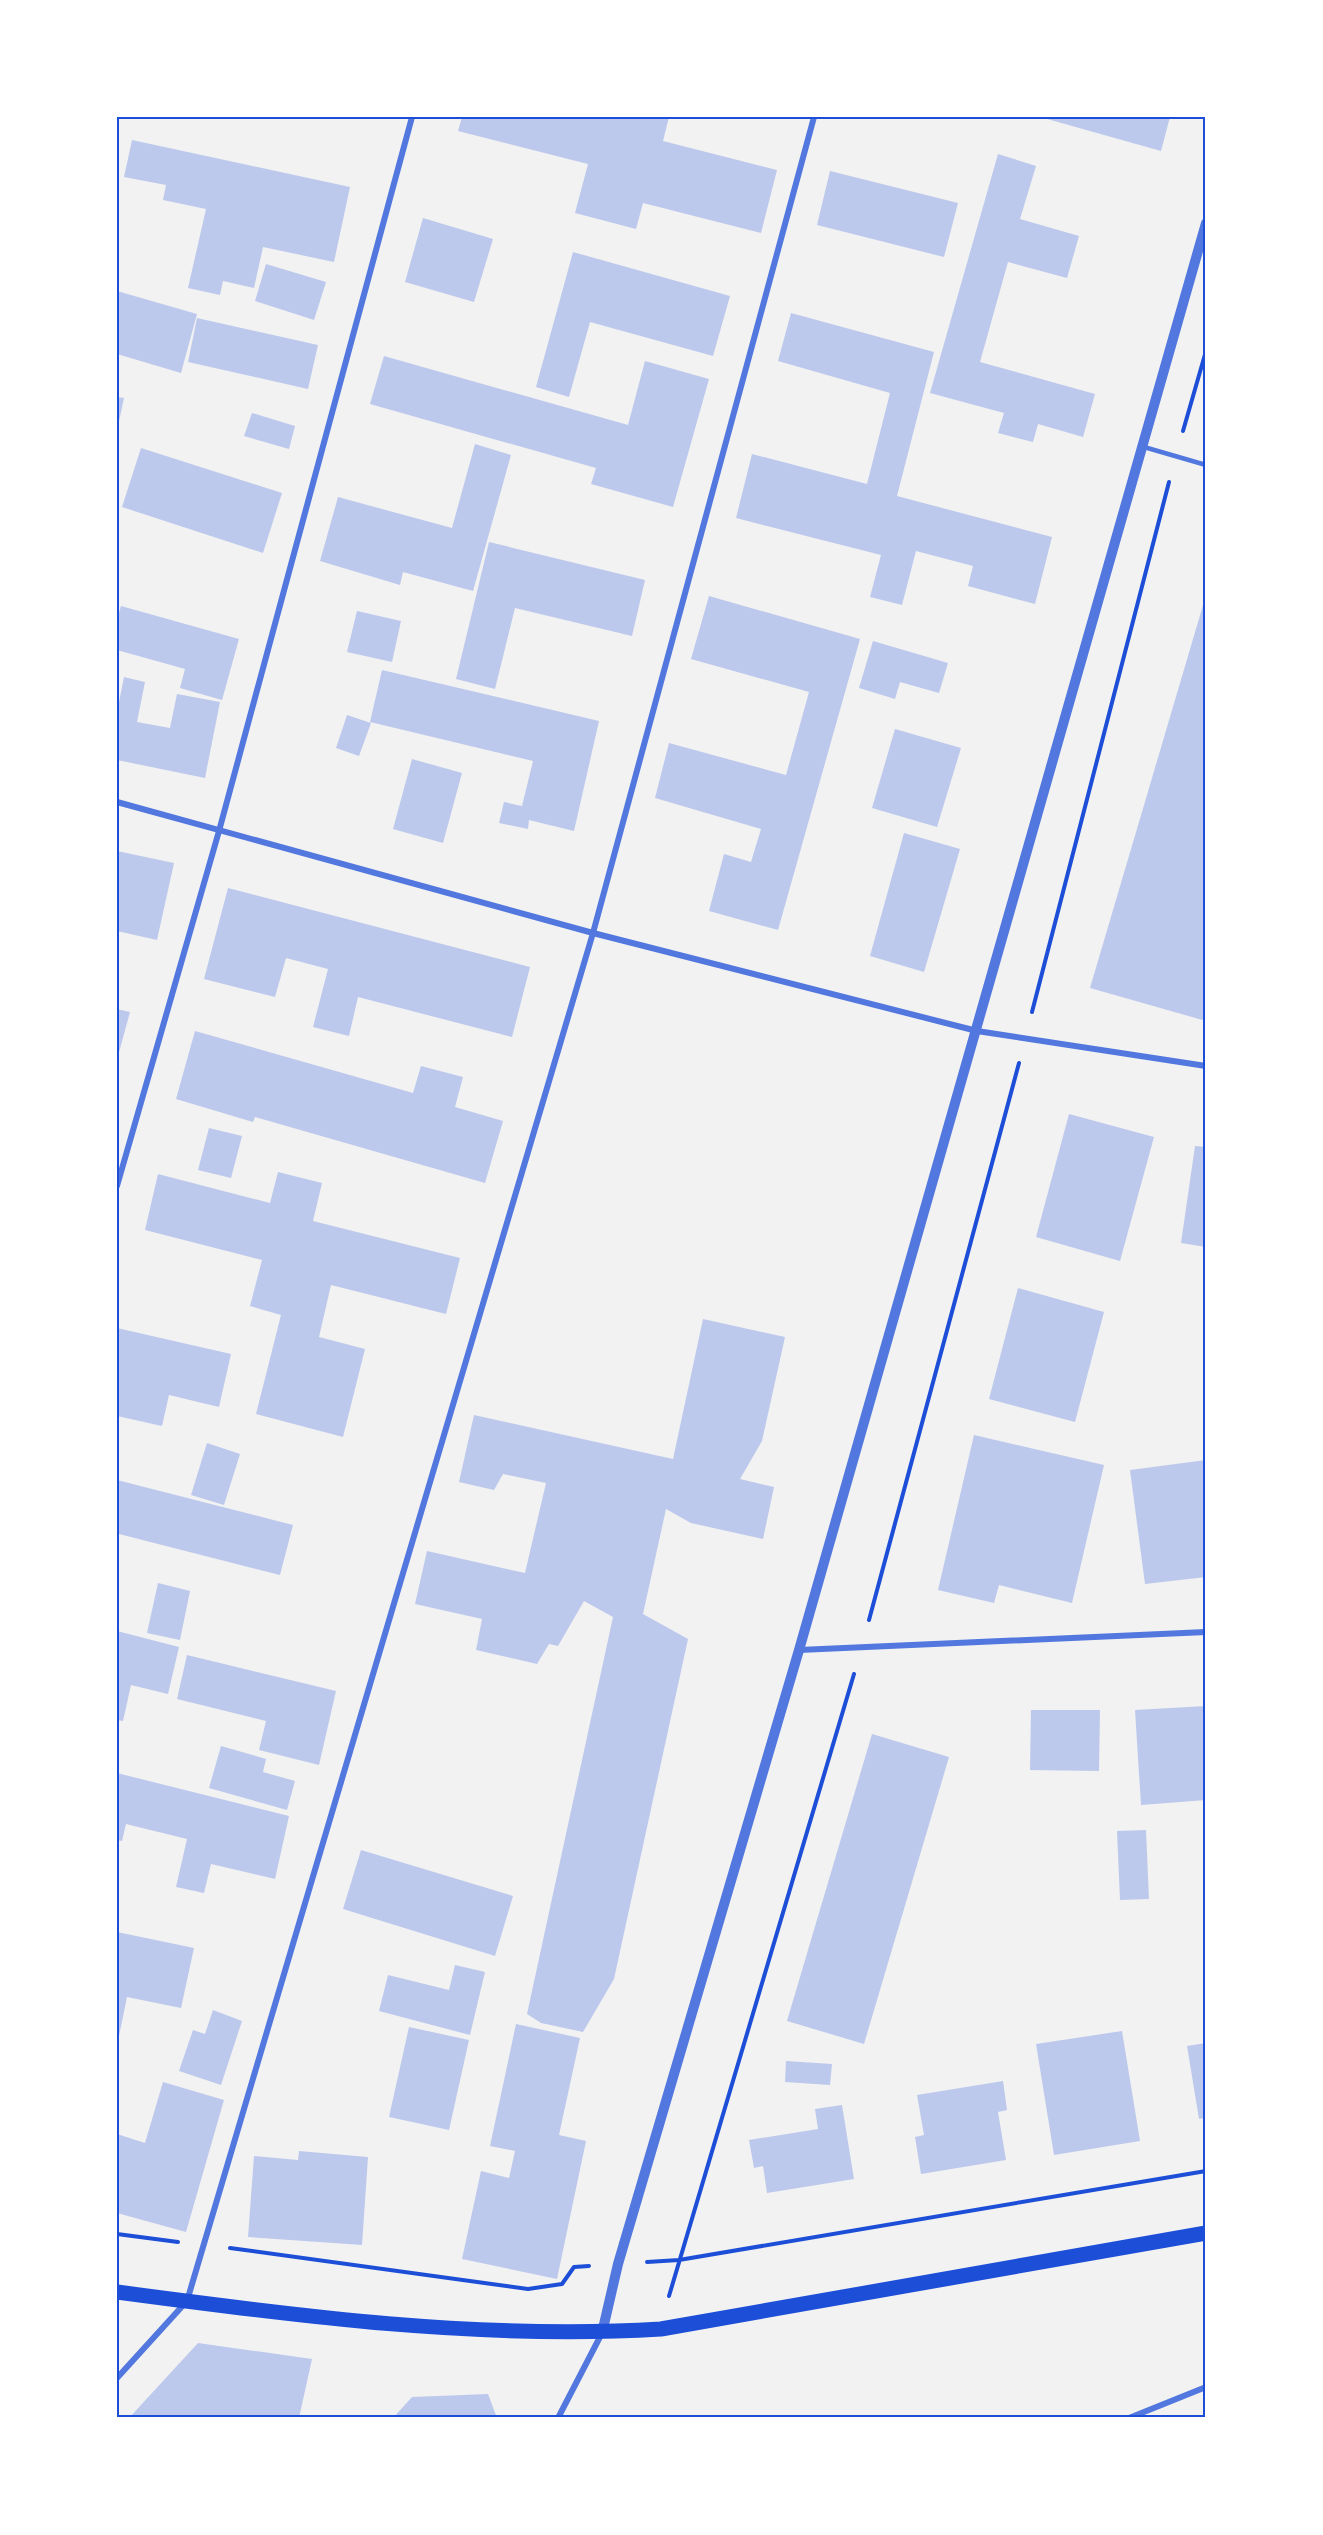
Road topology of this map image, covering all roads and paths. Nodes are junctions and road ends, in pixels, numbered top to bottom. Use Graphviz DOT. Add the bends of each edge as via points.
graph roads {
  1 [pos="412,117"];
  2 [pos="814,117"];
  3 [pos="1206,223"];
  4 [pos="1206,351"];
  5 [pos="1141,446"];
  6 [pos="1176,456"];
  7 [pos="1206,465"];
  8 [pos="117,802"];
  9 [pos="219,831"];
  10 [pos="593,933"];
  11 [pos="977,1031"];
  12 [pos="1025,1039"];
  13 [pos="1206,1066"];
  14 [pos="117,1186"];
  15 [pos="1206,1632"];
  16 [pos="862,1649"];
  17 [pos="799,1650"];
  18 [pos="1206,2171"];
  19 [pos="1206,2233"];
  20 [pos="117,2234"];
  21 [pos="204,2245"];
  22 [pos="679,2260"];
  23 [pos="618,2264"];
  24 [pos="117,2292"];
  25 [pos="187,2301"];
  26 [pos="661,2330"];
  27 [pos="602,2333"];
  28 [pos="117,2378"];
  29 [pos="1206,2387"];
  30 [pos="558,2418"];
  31 [pos="1129,2418"];
  1 -- 9 [label="street"];
  2 -- 10 [label="street"];
  3 -- 5 [label="street"];
  4 -- 6 [label="path"];
  5 -- 6 [label="lane"];
  5 -- 11 [label="street"];
  6 -- 7 [label="lane"];
  6 -- 12 [label="path"];
  8 -- 9 [label="street"];
  9 -- 10 [label="street"];
  9 -- 14 [label="street"];
  10 -- 11 [label="street"];
  10 -- 21 [label="street"];
  11 -- 12 [label="street"];
  11 -- 17 [label="street"];
  12 -- 13 [label="street"];
  12 -- 16 [label="path"];
  15 -- 16 [label="street"];
  16 -- 17 [label="street"];
  16 -- 22 [label="path"];
  17 -- 23 [label="street"];
  18 -- 22 [label="path"];
  19 -- 26 [label="main road"];
  20 -- 21 [label="path"];
  21 -- 23 [label="path" via="528,2289 562,2284 574,2267"];
  21 -- 25 [label="street"];
  22 -- 23 [label="path"];
  22 -- 26 [label="path"];
  23 -- 27 [label="street"];
  24 -- 25 [label="main road"];
  25 -- 27 [label="main road" via="420,2327"];
  25 -- 28 [label="street"];
  26 -- 27 [label="main road"];
  27 -- 30 [label="street"];
  29 -- 31 [label="street"];
}
